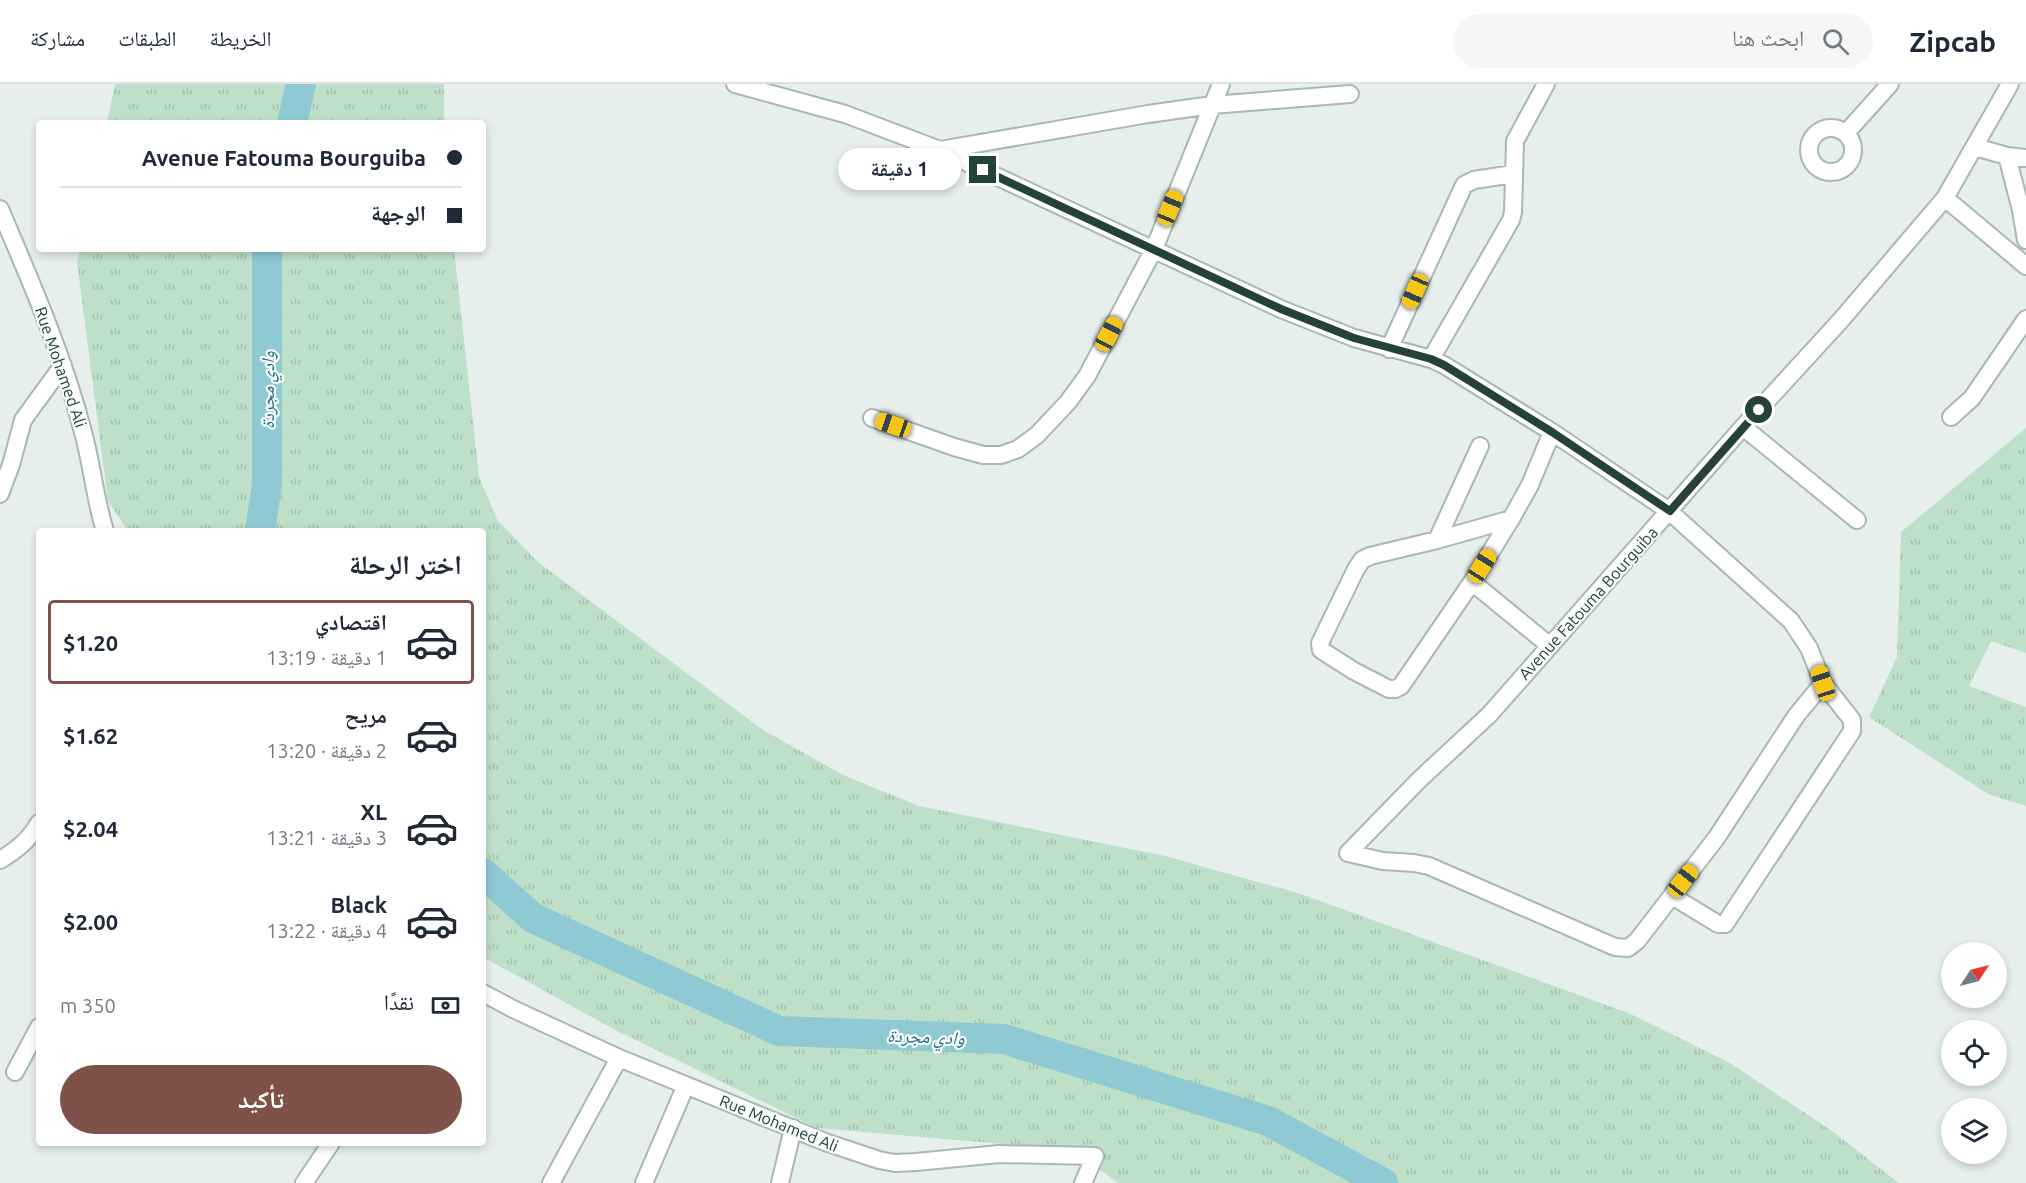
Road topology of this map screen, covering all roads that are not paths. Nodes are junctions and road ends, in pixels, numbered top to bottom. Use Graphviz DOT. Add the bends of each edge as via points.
graph roads {
  1 [pos="735,84"];
  2 [pos="1221,84"];
  3 [pos="1546,84"];
  4 [pos="1890,84"];
  5 [pos="2010,84"];
  6 [pos="1350,94"];
  7 [pos="1212,105"];
  8 [pos="1846,133"];
  9 [pos="1975,147"];
  10 [pos="940,150"];
  11 [pos="2007,156"];
  12 [pos="2026,158"];
  13 [pos="1513,174"];
  14 [pos="1945,198"];
  15 [pos="0,209"];
  16 [pos="2026,240"];
  17 [pos="1154,249"];
  18 [pos="2026,266"];
  19 [pos="2026,319"];
  20 [pos="1389,349"];
  21 [pos="1431,359"];
  22 [pos="63,365"];
  23 [pos="1951,417"];
  24 [pos="872,418"];
  25 [pos="1743,427"];
  26 [pos="1552,432"];
  27 [pos="1480,446"];
  28 [pos="0,494"];
  29 [pos="1670,511"];
  30 [pos="1511,519"];
  31 [pos="1857,520"];
  32 [pos="104,528"];
  33 [pos="1437,540"];
  34 [pos="1472,582"];
  35 [pos="1550,646"];
  36 [pos="1823,683"];
  37 [pos="36,828"];
  38 [pos="0,860"];
  39 [pos="1672,896"];
  40 [pos="486,995"];
  41 [pos="36,1033"];
  42 [pos="619,1058"];
  43 [pos="15,1072"];
  44 [pos="686,1085"];
  45 [pos="793,1128"];
  46 [pos="329,1146"];
  47 [pos="304,1183"];
  48 [pos="551,1183"];
  49 [pos="644,1183"];
  50 [pos="780,1183"];
  51 [pos="1083,1183"];
  1 -- 10 [label="street" via="845,114"];
  2 -- 7 [label="street"];
  3 -- 13 [label="street" via="1515,141"];
  4 -- 8 [label="street"];
  5 -- 9 [label="street, Avenue Fatouma Bourguiba"];
  6 -- 7 [label="street"];
  7 -- 10 [label="street"];
  7 -- 17 [label="street"];
  9 -- 11 [label="street"];
  9 -- 14 [label="street, Avenue Fatouma Bourguiba"];
  10 -- 17 [label="street"];
  11 -- 12 [label="street"];
  11 -- 16 [label="street"];
  13 -- 20 [label="street" via="1464,185"];
  13 -- 21 [label="street" via="1511,219"];
  14 -- 18 [label="street"];
  14 -- 25 [label="street, Avenue Fatouma Bourguiba"];
  15 -- 22 [label="street, Rue Mohamed Ali"];
  17 -- 20 [label="street" via="1281,309"];
  17 -- 24 [label="street" via="1087,376 1045,427 1018,449 1001,455 982,455"];
  19 -- 23 [label="street" via="1976,393"];
  20 -- 21 [label="street"];
  21 -- 26 [label="street"];
  22 -- 28 [label="street" via="23,420"];
  22 -- 32 [label="street, Rue Mohamed Ali"];
  25 -- 29 [label="street, Avenue Fatouma Bourguiba"];
  25 -- 31 [label="street"];
  26 -- 29 [label="street"];
  26 -- 30 [label="street"];
  27 -- 33 [label="street"];
  29 -- 35 [label="street, Avenue Fatouma Bourguiba"];
  29 -- 36 [label="street" via="1791,621 1809,648"];
  30 -- 33 [label="street"];
  30 -- 34 [label="street"];
  33 -- 34 [label="street" via="1362,560 1320,643 1321,650 1354,671 1395,689 1406,681"];
  34 -- 35 [label="street"];
  35 -- 39 [label="street, Avenue Fatouma Bourguiba" via="1489,715 1348,853 1429,866 1615,947 1628,948 1637,941"];
  36 -- 39 [label="street"];
  36 -- 39 [label="street" via="1852,720 1852,731 1728,921 1718,924"];
  37 -- 38 [label="street" via="16,851"];
  40 -- 42 [label="street, Rue Mohamed Ali"];
  41 -- 43 [label="street"];
  42 -- 44 [label="street, Rue Mohamed Ali"];
  42 -- 48 [label="street"];
  44 -- 45 [label="street, Rue Mohamed Ali"];
  44 -- 49 [label="street"];
  45 -- 50 [label="street"];
  45 -- 51 [label="street, Rue Mohamed Ali" via="879,1161 896,1163 999,1154 1095,1156"];
  46 -- 47 [label="street"];
}
